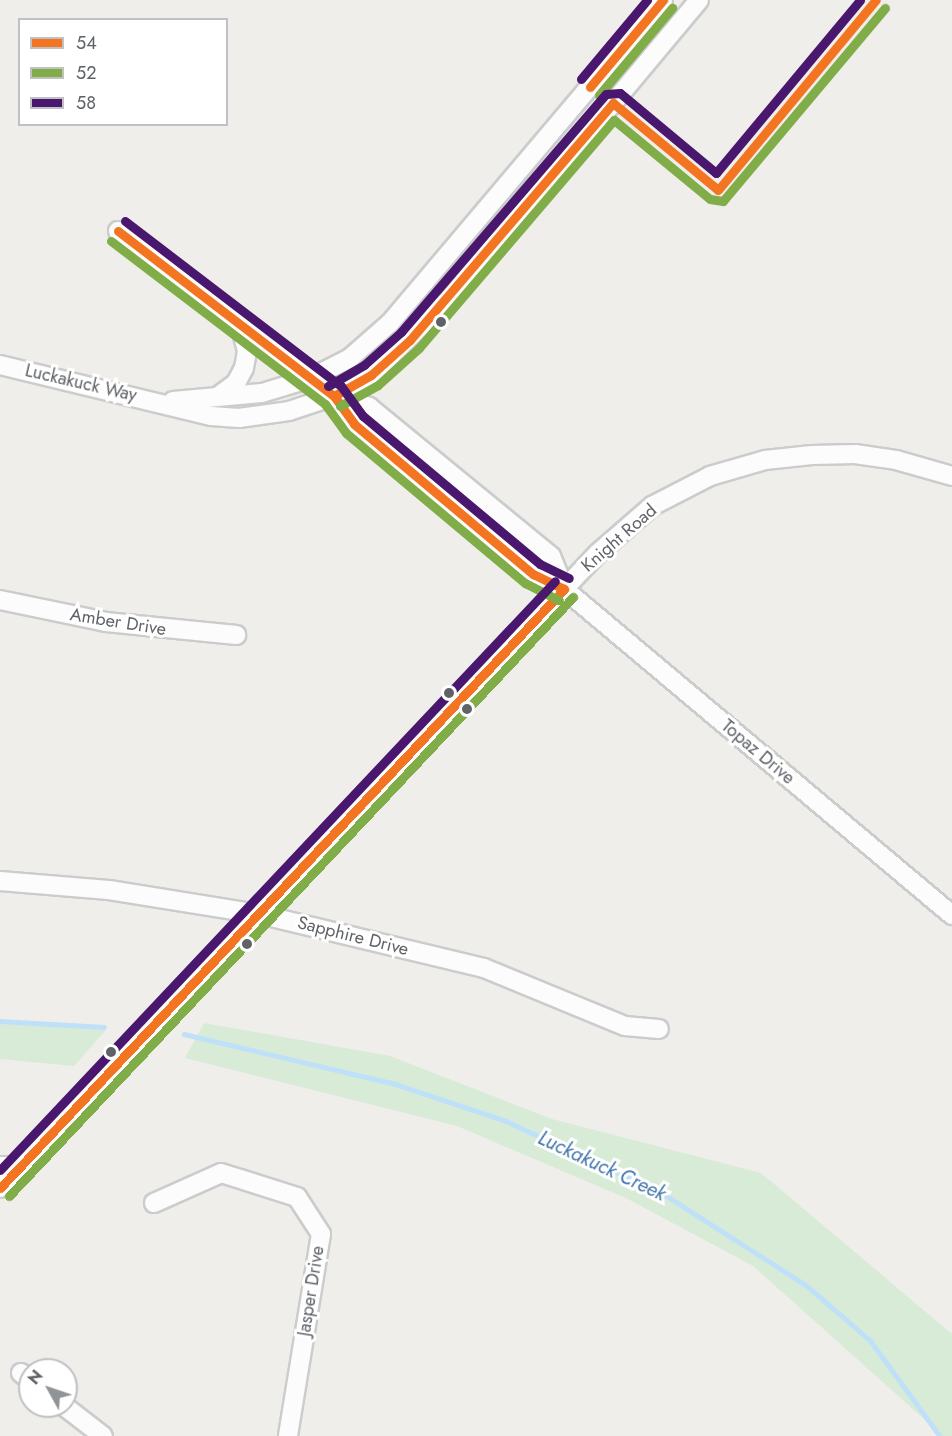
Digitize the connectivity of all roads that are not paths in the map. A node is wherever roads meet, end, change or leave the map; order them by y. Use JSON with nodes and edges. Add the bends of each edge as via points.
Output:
{"nodes":[{"id":1,"x":663,"y":0,"type":"edge"},
{"id":2,"x":699,"y":0,"type":"edge"},
{"id":3,"x":118,"y":231,"type":"dead end"},
{"id":4,"x":239,"y":322,"type":"junction"},
{"id":5,"x":0,"y":365,"type":"edge"},
{"id":6,"x":311,"y":378,"type":"junction"},
{"id":7,"x":334,"y":396,"type":"junction"},
{"id":8,"x":216,"y":397,"type":"junction"},
{"id":9,"x":162,"y":401,"type":"junction"},
{"id":10,"x":952,"y":476,"type":"edge"},
{"id":11,"x":564,"y":589,"type":"junction"},
{"id":12,"x":0,"y":600,"type":"edge"},
{"id":13,"x":236,"y":635,"type":"dead end"},
{"id":14,"x":0,"y":881,"type":"edge"},
{"id":15,"x":259,"y":914,"type":"junction"},
{"id":16,"x":952,"y":915,"type":"edge"},
{"id":17,"x":659,"y":1029,"type":"dead end"},
{"id":18,"x":0,"y":1166,"type":"edge"},
{"id":19,"x":21,"y":1166,"type":"junction"},
{"id":20,"x":0,"y":1188,"type":"edge"},
{"id":21,"x":154,"y":1203,"type":"dead end"},
{"id":22,"x":78,"y":1417,"type":"edge"},
{"id":23,"x":103,"y":1436,"type":"edge"},
{"id":24,"x":288,"y":1436,"type":"edge"}],
"edges":[{"from":1,"to":6,"type":"street","name":"Luckakuck Way","via":[[390,322],[350,358]]},
{"from":2,"to":7,"type":"street","name":"Luckakuck Way","via":[[450,298],[371,375]]},
{"from":3,"to":4,"type":"street","name":"Topaz Drive"},
{"from":4,"to":6,"type":"street","name":"Topaz Drive"},
{"from":4,"to":8,"type":"street","via":[[247,351],[244,368],[236,383]]},
{"from":5,"to":9,"type":"street","name":"Luckakuck Way"},
{"from":6,"to":7,"type":"street","name":"Topaz Drive"},
{"from":6,"to":8,"type":"street","name":"Luckakuck Way","via":[[262,393]]},
{"from":7,"to":9,"type":"street","name":"Luckakuck Way","via":[[296,409],[239,418],[211,416]]},
{"from":7,"to":11,"type":"street","name":"Topaz Drive","via":[[354,424],[533,574]]},
{"from":7,"to":11,"type":"street","name":"Topaz Drive","via":[[369,407],[541,548],[550,556]]},
{"from":8,"to":9,"type":"street","name":"Luckakuck Way"},
{"from":10,"to":11,"type":"street","name":"Knight Road","via":[[896,460],[855,454],[765,460],[710,476],[651,506],[598,552]]},
{"from":11,"to":15,"type":"street","name":"Knight Road"},
{"from":11,"to":16,"type":"street","name":"Topaz Drive"},
{"from":12,"to":13,"type":"street","name":"Amber Drive","via":[[106,622]]},
{"from":14,"to":15,"type":"street","name":"Sapphire Drive","via":[[109,890]]},
{"from":15,"to":17,"type":"street","name":"Sapphire Drive","via":[[484,968],[625,1026]]},
{"from":15,"to":19,"type":"street","name":"Knight Road"},
{"from":18,"to":19,"type":"street"},
{"from":19,"to":20,"type":"street","name":"Knight Road"},
{"from":21,"to":24,"type":"street","name":"Jasper Drive","via":[[221,1173],[297,1197],[321,1234]]},
{"from":22,"to":23,"type":"street"}]}
